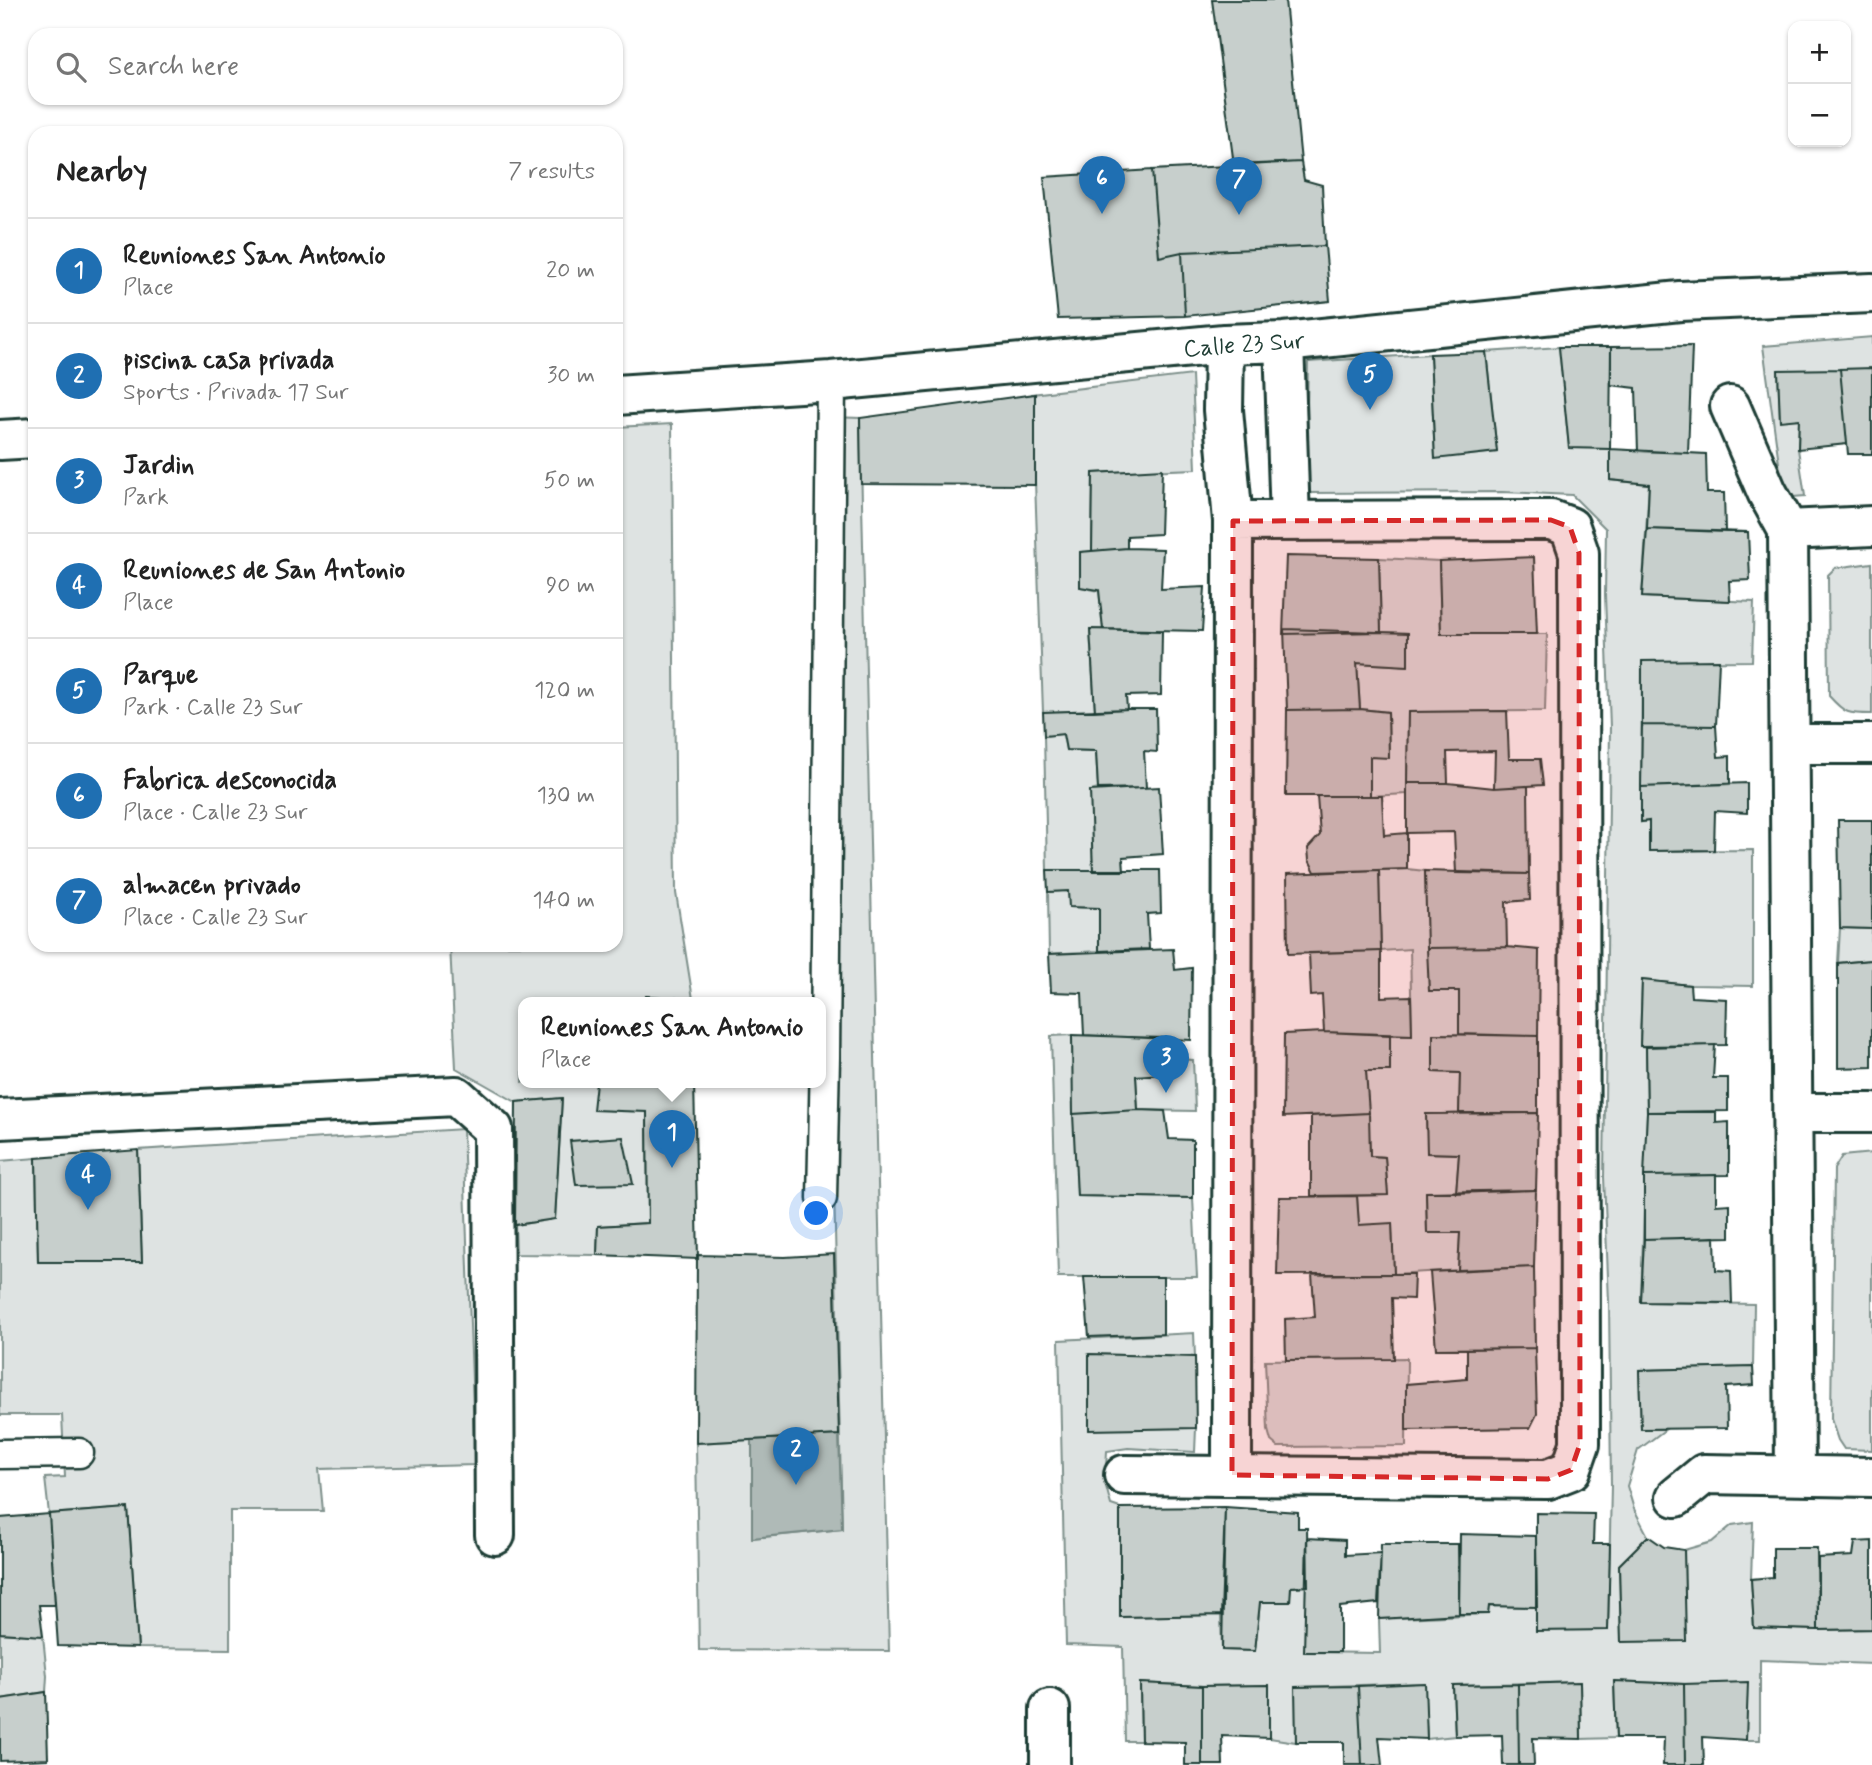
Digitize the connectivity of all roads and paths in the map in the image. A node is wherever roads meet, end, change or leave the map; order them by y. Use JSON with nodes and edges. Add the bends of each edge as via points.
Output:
{"nodes":[{"id":1,"x":1872,"y":293,"type":"edge"},
{"id":2,"x":1284,"y":342,"type":"junction"},
{"id":3,"x":1224,"y":344,"type":"junction"},
{"id":4,"x":831,"y":381,"type":"junction"},
{"id":5,"x":623,"y":395,"type":"edge"},
{"id":6,"x":1730,"y":406,"type":"dead end"},
{"id":7,"x":28,"y":438,"type":"edge"},
{"id":8,"x":0,"y":440,"type":"edge"},
{"id":9,"x":1233,"y":521,"type":"junction"},
{"id":10,"x":1290,"y":521,"type":"junction"},
{"id":11,"x":1872,"y":526,"type":"edge"},
{"id":12,"x":1788,"y":530,"type":"junction"},
{"id":13,"x":1790,"y":744,"type":"junction"},
{"id":14,"x":1872,"y":744,"type":"edge"},
{"id":15,"x":826,"y":997,"type":"edge"},
{"id":16,"x":824,"y":1088,"type":"edge"},
{"id":17,"x":1793,"y":1113,"type":"junction"},
{"id":18,"x":1872,"y":1113,"type":"edge"},
{"id":19,"x":0,"y":1119,"type":"edge"},
{"id":20,"x":821,"y":1198,"type":"dead end"},
{"id":21,"x":79,"y":1453,"type":"dead end"},
{"id":22,"x":0,"y":1454,"type":"edge"},
{"id":23,"x":1125,"y":1475,"type":"dead end"},
{"id":24,"x":1232,"y":1475,"type":"junction"},
{"id":25,"x":1795,"y":1475,"type":"junction"},
{"id":26,"x":1872,"y":1476,"type":"edge"},
{"id":27,"x":1676,"y":1497,"type":"dead end"},
{"id":28,"x":495,"y":1535,"type":"dead end"},
{"id":29,"x":1050,"y":1709,"type":"dead end"},
{"id":30,"x":1051,"y":1765,"type":"edge"}],
"edges":[{"from":1,"to":2,"type":"street","name":"Calle 23 Sur","via":[[1680,301]]},
{"from":2,"to":3,"type":"street","name":"Calle 23 Sur"},
{"from":2,"to":10,"type":"street"},
{"from":3,"to":4,"type":"street","name":"Calle 23 Sur"},
{"from":3,"to":9,"type":"street","via":[[1223,410]]},
{"from":4,"to":5,"type":"street","name":"Calle 23 Sur"},
{"from":4,"to":15,"type":"lane"},
{"from":6,"to":12,"type":"street"},
{"from":7,"to":8,"type":"street"},
{"from":9,"to":10,"type":"street"},
{"from":9,"to":24,"type":"street"},
{"from":10,"to":24,"type":"street","via":[[1550,520],[1570,527],[1579,553],[1580,1444],[1571,1470],[1548,1479]]},
{"from":11,"to":12,"type":"street"},
{"from":12,"to":13,"type":"street"},
{"from":13,"to":14,"type":"street"},
{"from":13,"to":17,"type":"street"},
{"from":16,"to":20,"type":"lane"},
{"from":17,"to":18,"type":"street"},
{"from":17,"to":25,"type":"street"},
{"from":19,"to":28,"type":"street","via":[[456,1096],[493,1129]]},
{"from":21,"to":22,"type":"lane"},
{"from":23,"to":24,"type":"street"},
{"from":25,"to":26,"type":"street"},
{"from":25,"to":27,"type":"street","via":[[1704,1474]]},
{"from":29,"to":30,"type":"street"}]}
